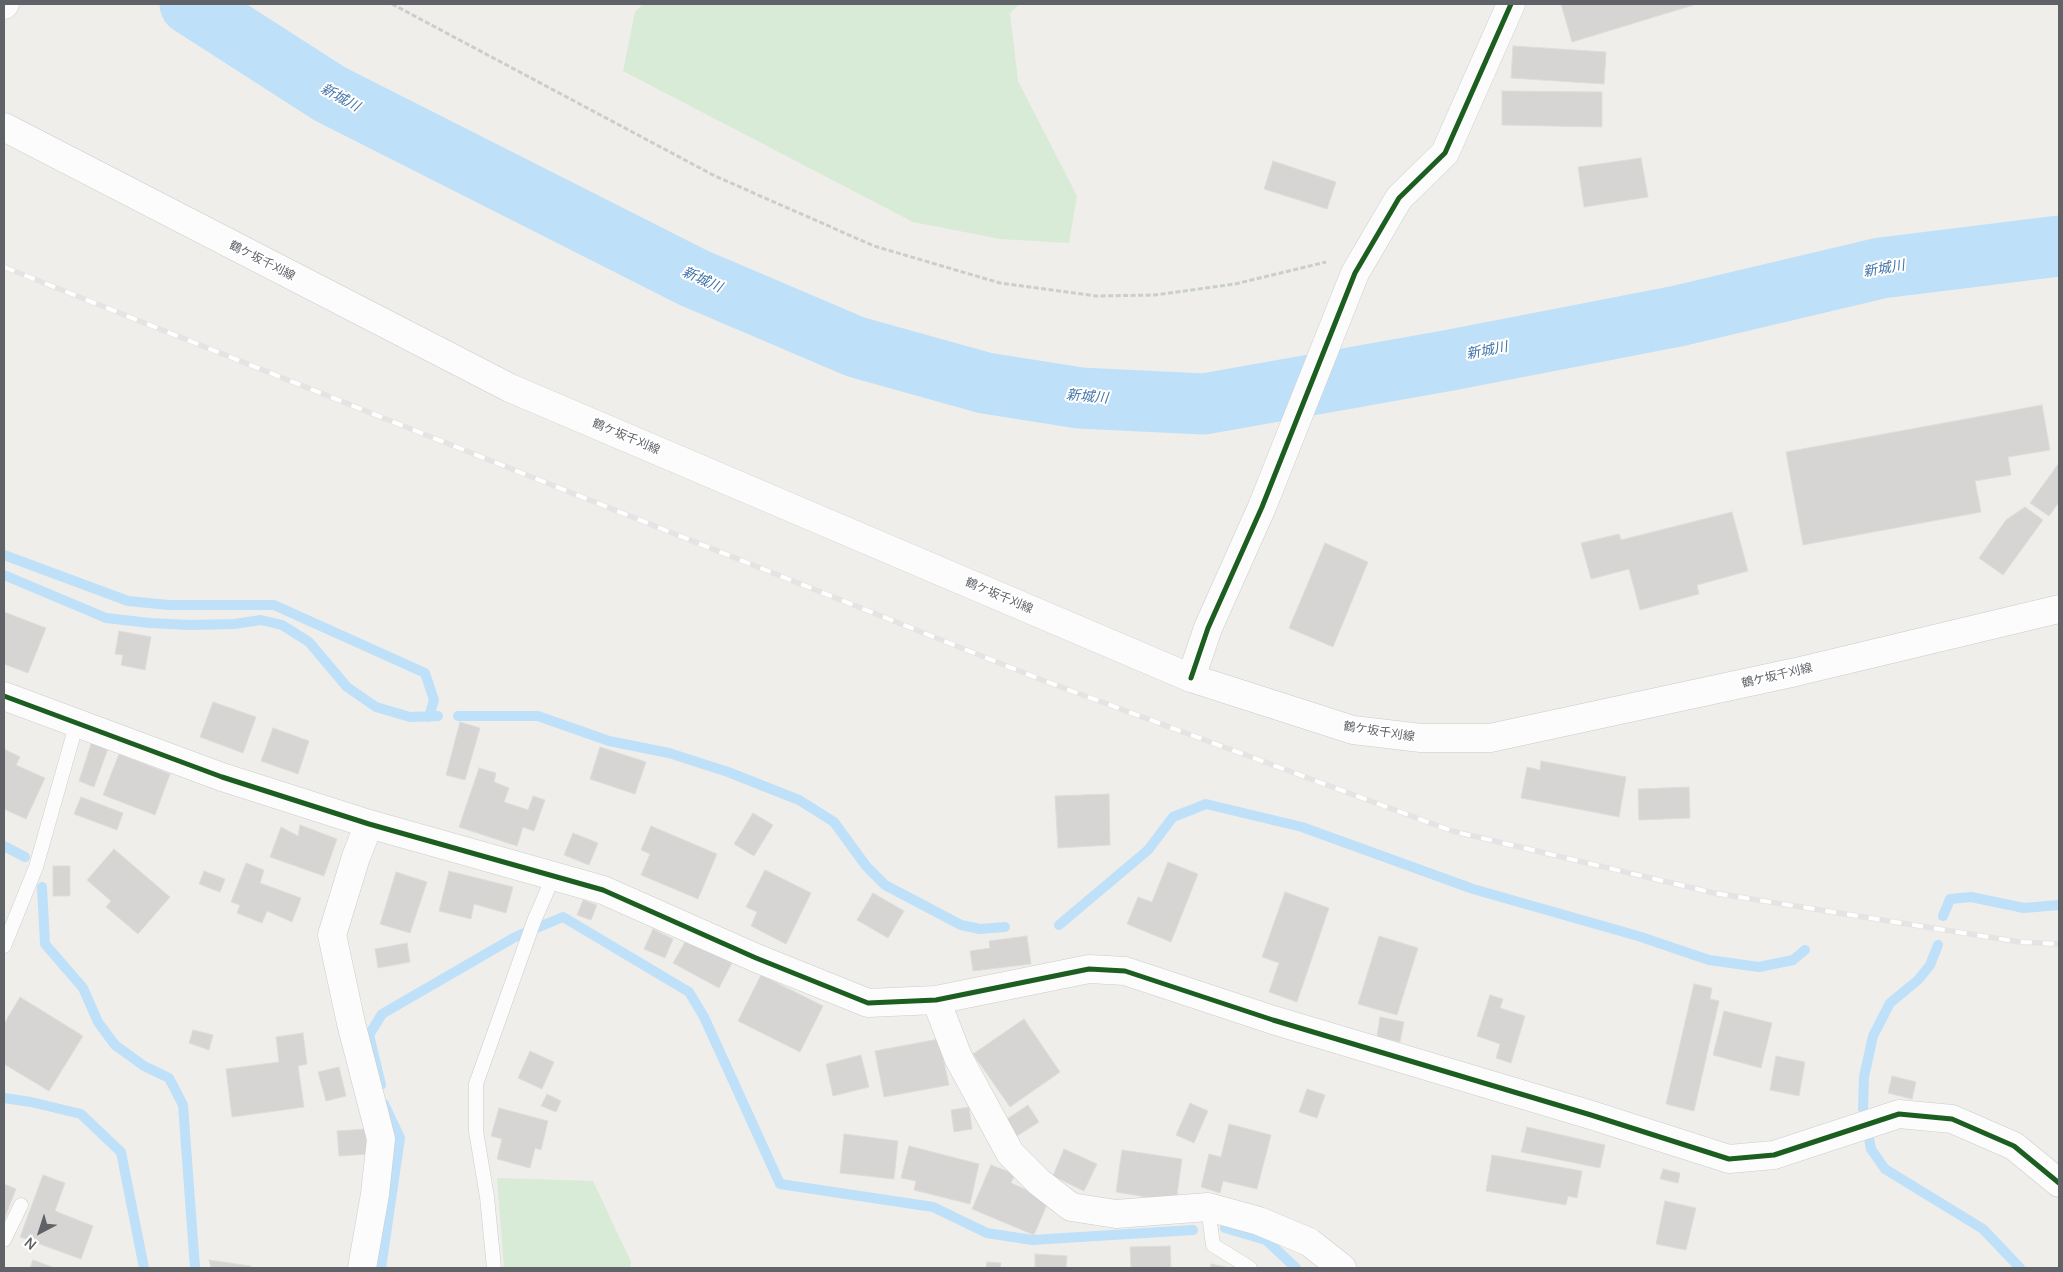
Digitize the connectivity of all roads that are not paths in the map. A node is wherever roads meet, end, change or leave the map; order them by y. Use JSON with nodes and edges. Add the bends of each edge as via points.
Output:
{"nodes":[{"id":1,"x":1511,"y":4,"type":"edge"},
{"id":2,"x":4,"y":128,"type":"edge"},
{"id":3,"x":2059,"y":609,"type":"edge"},
{"id":4,"x":1191,"y":678,"type":"junction"},
{"id":5,"x":4,"y":696,"type":"edge"},
{"id":6,"x":77,"y":722,"type":"junction"},
{"id":7,"x":369,"y":824,"type":"junction"},
{"id":8,"x":554,"y":875,"type":"junction"},
{"id":9,"x":4,"y":946,"type":"edge"},
{"id":10,"x":936,"y":1000,"type":"junction"},
{"id":11,"x":2059,"y":1183,"type":"edge"},
{"id":12,"x":20,"y":1205,"type":"dead end"},
{"id":13,"x":1208,"y":1207,"type":"junction"},
{"id":14,"x":4,"y":1240,"type":"edge"},
{"id":15,"x":362,"y":1268,"type":"edge"},
{"id":16,"x":494,"y":1268,"type":"edge"},
{"id":17,"x":1250,"y":1268,"type":"edge"},
{"id":18,"x":1342,"y":1268,"type":"edge"}],
"edges":[{"from":1,"to":4,"type":"street","via":[[1446,153],[1399,198],[1362,262],[1262,507],[1208,628]]},
{"from":2,"to":4,"type":"street","name":"鶴ケ坂千刈線","via":[[510,388]]},
{"from":3,"to":4,"type":"street","name":"鶴ケ坂千刈線","via":[[1796,672],[1490,738],[1421,738],[1353,730]]},
{"from":5,"to":6,"type":"street"},
{"from":6,"to":7,"type":"street","via":[[222,777]]},
{"from":6,"to":9,"type":"lane","via":[[36,867]]},
{"from":7,"to":8,"type":"street"},
{"from":7,"to":15,"type":"street","via":[[332,935],[381,1139]]},
{"from":8,"to":10,"type":"street","via":[[603,890],[756,958],[868,1003]]},
{"from":8,"to":16,"type":"lane","via":[[534,921],[476,1084],[476,1131]]},
{"from":10,"to":11,"type":"street","via":[[1089,970],[1125,971],[1273,1020],[1729,1159],[1774,1155],[1899,1114],[1952,1119],[2014,1146]]},
{"from":10,"to":13,"type":"street","via":[[958,1058],[1010,1153],[1038,1182],[1071,1207],[1116,1214]]},
{"from":12,"to":14,"type":"lane"},
{"from":13,"to":17,"type":"lane","via":[[1213,1245]]},
{"from":13,"to":18,"type":"street","via":[[1259,1221],[1309,1242]]}]}
